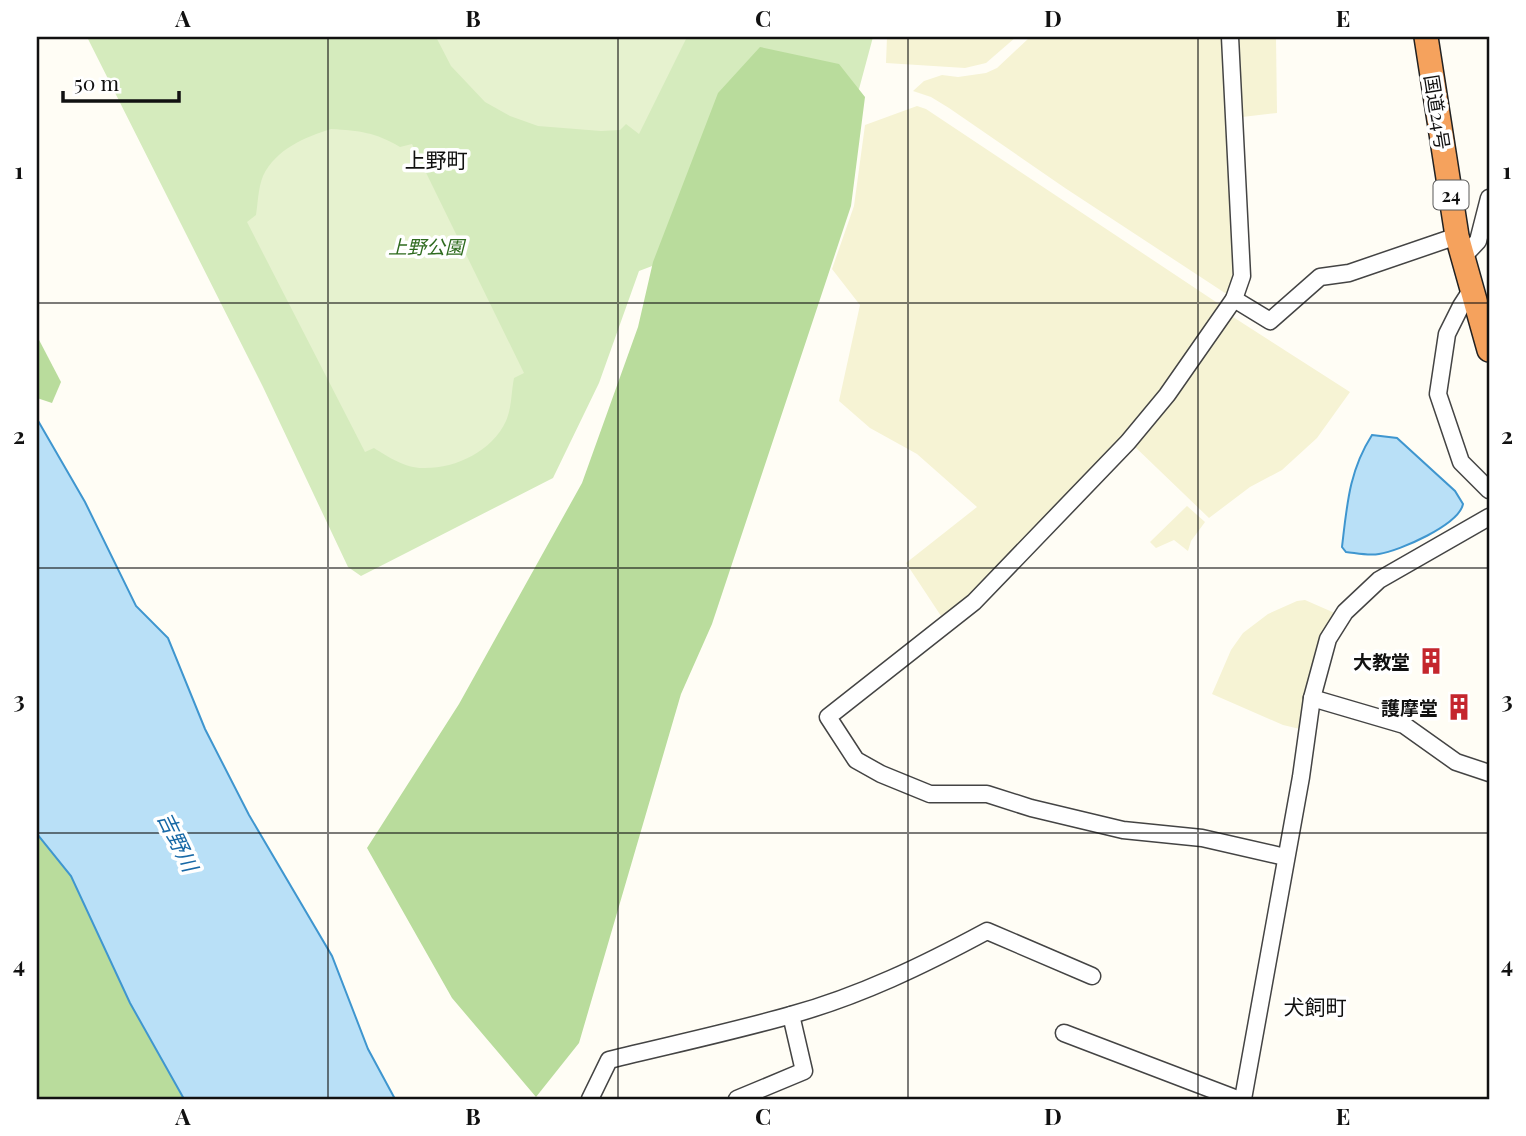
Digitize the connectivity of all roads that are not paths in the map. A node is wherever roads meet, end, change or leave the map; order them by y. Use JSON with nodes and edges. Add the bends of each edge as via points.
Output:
{"nodes":[{"id":1,"x":1230,"y":37,"type":"edge"},
{"id":2,"x":1426,"y":37,"type":"edge"},
{"id":3,"x":1489,"y":198,"type":"edge"},
{"id":4,"x":1460,"y":246,"type":"junction"},
{"id":5,"x":1472,"y":289,"type":"junction"},
{"id":6,"x":1234,"y":299,"type":"junction"},
{"id":7,"x":1489,"y":350,"type":"edge"},
{"id":8,"x":1489,"y":490,"type":"edge"},
{"id":9,"x":1489,"y":517,"type":"edge"},
{"id":10,"x":1312,"y":698,"type":"junction"},
{"id":11,"x":1489,"y":773,"type":"edge"},
{"id":12,"x":1285,"y":858,"type":"junction"},
{"id":13,"x":1091,"y":976,"type":"dead end"},
{"id":14,"x":791,"y":1015,"type":"junction"},
{"id":15,"x":1064,"y":1033,"type":"dead end"},
{"id":16,"x":590,"y":1099,"type":"edge"},
{"id":17,"x":737,"y":1099,"type":"edge"},
{"id":18,"x":1237,"y":1099,"type":"edge"},
{"id":19,"x":1243,"y":1099,"type":"edge"}],
"edges":[{"from":1,"to":6,"type":"street","via":[[1242,276]]},
{"from":2,"to":4,"type":"highway","name":"国道24号","number":"24"},
{"from":3,"to":4,"type":"street","via":[[1478,241]]},
{"from":4,"to":5,"type":"highway","name":"国道24号","number":"24"},
{"from":4,"to":6,"type":"street","via":[[1320,277],[1270,321]]},
{"from":5,"to":7,"type":"highway","name":"国道24号","number":"24"},
{"from":5,"to":8,"type":"street","via":[[1447,334],[1438,394],[1461,462]]},
{"from":6,"to":12,"type":"street","via":[[1128,442],[974,603],[828,717],[856,760],[930,794],[987,794],[1123,830],[1202,838]]},
{"from":9,"to":10,"type":"street","via":[[1379,580],[1345,612],[1328,639]]},
{"from":10,"to":11,"type":"street","via":[[1404,724],[1456,762]]},
{"from":10,"to":12,"type":"street"},
{"from":12,"to":19,"type":"street"},
{"from":13,"to":14,"type":"street","via":[[987,931],[892,979]]},
{"from":14,"to":16,"type":"street","via":[[609,1060]]},
{"from":14,"to":17,"type":"street","via":[[804,1070]]},
{"from":15,"to":18,"type":"street"}]}
